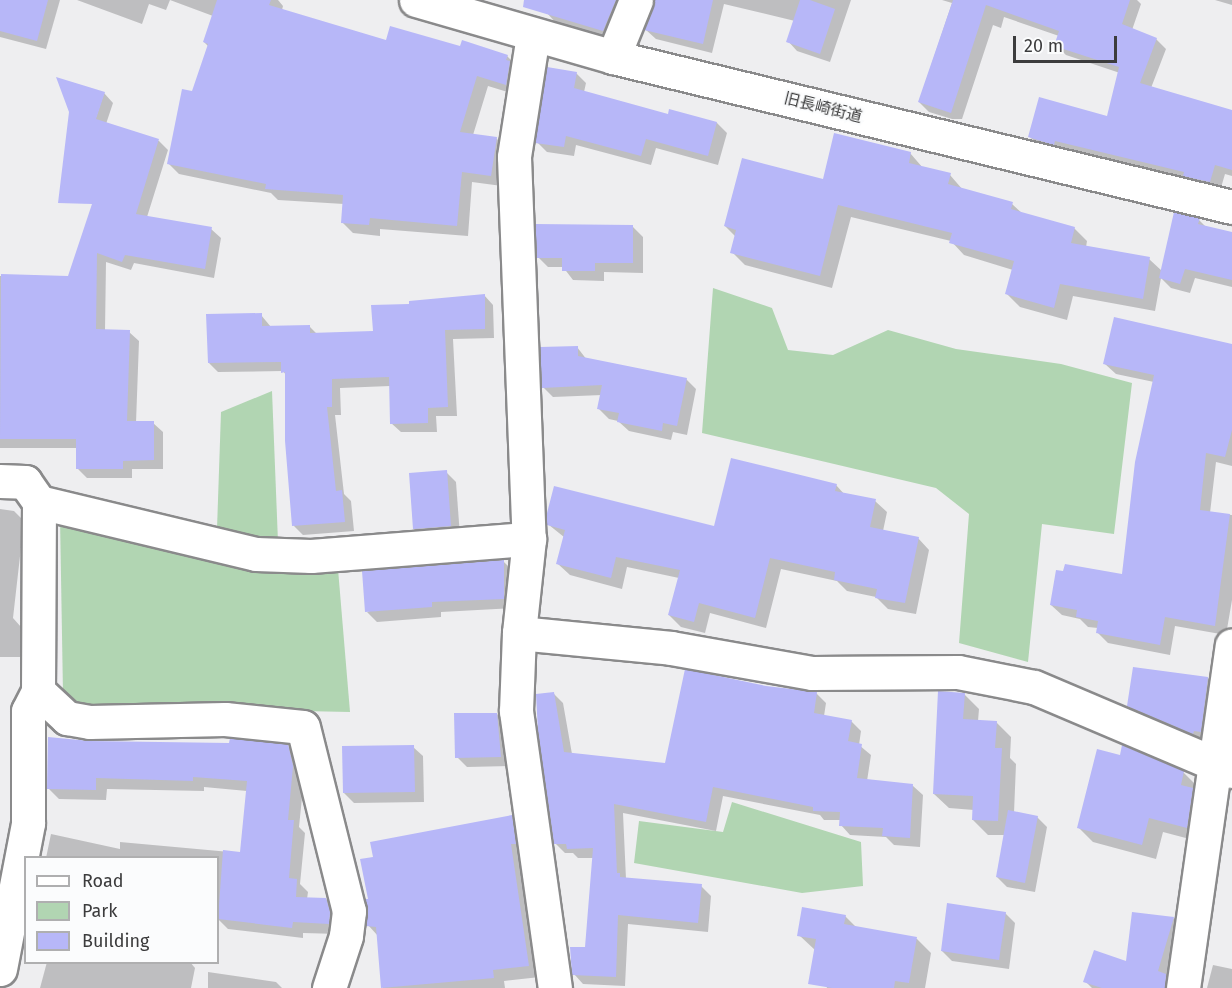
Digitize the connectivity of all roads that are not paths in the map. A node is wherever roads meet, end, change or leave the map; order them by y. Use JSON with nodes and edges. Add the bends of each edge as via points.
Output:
{"nodes":[{"id":1,"x":416,"y":0,"type":"edge"},
{"id":2,"x":636,"y":0,"type":"edge"},
{"id":3,"x":533,"y":35,"type":"junction"},
{"id":4,"x":613,"y":57,"type":"junction"},
{"id":5,"x":1232,"y":207,"type":"edge"},
{"id":6,"x":0,"y":481,"type":"edge"},
{"id":7,"x":39,"y":502,"type":"junction"},
{"id":8,"x":529,"y":539,"type":"junction"},
{"id":9,"x":519,"y":633,"type":"junction"},
{"id":10,"x":1232,"y":645,"type":"edge"},
{"id":11,"x":38,"y":691,"type":"junction"},
{"id":12,"x":1224,"y":769,"type":"edge"},
{"id":13,"x":0,"y":969,"type":"edge"},
{"id":14,"x":330,"y":988,"type":"edge"},
{"id":15,"x":555,"y":988,"type":"edge"},
{"id":16,"x":1183,"y":988,"type":"edge"}],
"edges":[{"from":1,"to":3,"type":"street","name":"旧長崎街道"},
{"from":2,"to":4,"type":"street"},
{"from":3,"to":4,"type":"street","name":"旧長崎街道"},
{"from":3,"to":8,"type":"street","via":[[514,157]]},
{"from":4,"to":5,"type":"street","name":"旧長崎街道"},
{"from":6,"to":7,"type":"street","via":[[26,482]]},
{"from":7,"to":8,"type":"street","via":[[256,554],[311,556]]},
{"from":7,"to":11,"type":"street"},
{"from":8,"to":9,"type":"street"},
{"from":9,"to":12,"type":"street","via":[[671,648],[812,673],[958,672],[1034,687]]},
{"from":9,"to":15,"type":"street","via":[[516,711]]},
{"from":10,"to":12,"type":"street"},
{"from":11,"to":13,"type":"street","via":[[28,711],[28,823]]},
{"from":11,"to":14,"type":"street","via":[[67,718],[90,722],[225,719],[303,727],[349,911],[346,936]]},
{"from":12,"to":16,"type":"street"}]}
